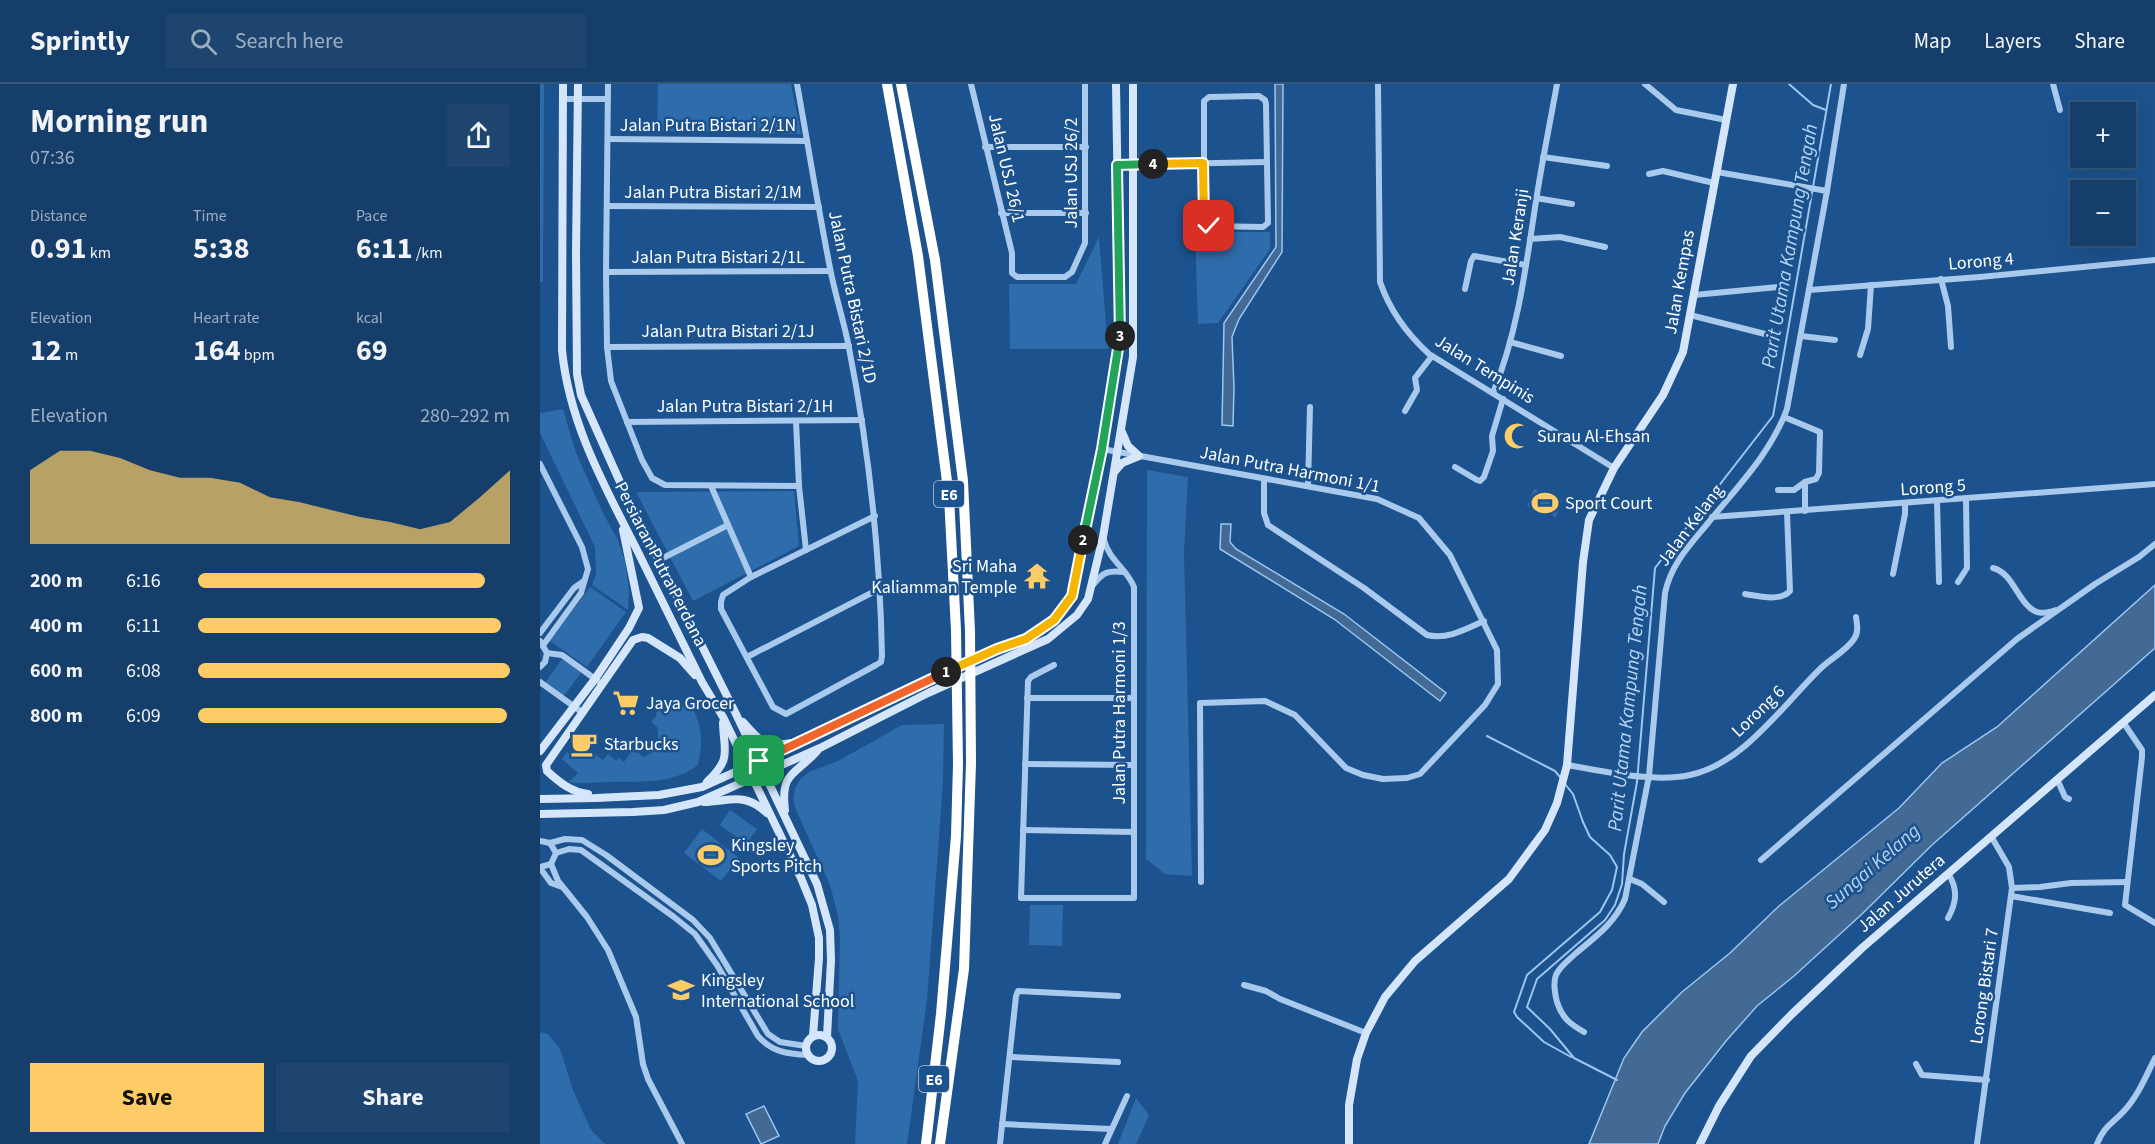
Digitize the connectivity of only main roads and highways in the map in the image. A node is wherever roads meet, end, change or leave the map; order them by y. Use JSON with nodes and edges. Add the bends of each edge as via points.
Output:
{"nodes":[{"id":1,"x":563,"y":84,"type":"edge"},
{"id":2,"x":578,"y":84,"type":"edge"},
{"id":3,"x":887,"y":84,"type":"edge"},
{"id":4,"x":901,"y":84,"type":"edge"},
{"id":5,"x":1116,"y":84,"type":"edge"},
{"id":6,"x":1133,"y":84,"type":"edge"},
{"id":7,"x":1733,"y":84,"type":"edge"},
{"id":8,"x":1121,"y":428,"type":"junction"},
{"id":9,"x":1114,"y":471,"type":"junction"},
{"id":10,"x":621,"y":520,"type":"junction"},
{"id":11,"x":702,"y":682,"type":"junction"},
{"id":12,"x":2155,"y":694,"type":"edge"},
{"id":13,"x":735,"y":712,"type":"junction"},
{"id":14,"x":723,"y":717,"type":"junction"},
{"id":15,"x":806,"y":740,"type":"junction"},
{"id":16,"x":820,"y":748,"type":"junction"},
{"id":17,"x":540,"y":751,"type":"edge"},
{"id":18,"x":759,"y":761,"type":"junction"},
{"id":19,"x":747,"y":767,"type":"junction"},
{"id":20,"x":764,"y":773,"type":"junction"},
{"id":21,"x":753,"y":778,"type":"junction"},
{"id":22,"x":702,"y":787,"type":"junction"},
{"id":23,"x":628,"y":796,"type":"junction"},
{"id":24,"x":540,"y":799,"type":"edge"},
{"id":25,"x":698,"y":802,"type":"junction"},
{"id":26,"x":540,"y":814,"type":"edge"},
{"id":27,"x":785,"y":817,"type":"junction"},
{"id":28,"x":772,"y":819,"type":"junction"},
{"id":29,"x":813,"y":1036,"type":"junction"},
{"id":30,"x":827,"y":1037,"type":"junction"},
{"id":31,"x":926,"y":1144,"type":"edge"},
{"id":32,"x":940,"y":1144,"type":"edge"},
{"id":33,"x":1349,"y":1144,"type":"edge"},
{"id":34,"x":1700,"y":1144,"type":"edge"}],
"edges":[{"from":1,"to":10,"type":"main road","name":"Persiaran Putra Perdana","via":[[565,377],[592,464]]},
{"from":2,"to":13,"type":"main road","name":"Persiaran Putra Perdana","via":[[576,252],[581,395]]},
{"from":3,"to":31,"type":"highway","number":"E6","via":[[918,256],[949,498],[956,630],[958,764],[951,909]]},
{"from":4,"to":32,"type":"highway","number":"E6","via":[[935,260],[963,481],[970,643],[971,763],[964,969]]},
{"from":5,"to":15,"type":"main road","via":[[1120,337],[1072,596],[1054,620],[1026,639],[923,682]]},
{"from":6,"to":8,"type":"main road","via":[[1133,357]]},
{"from":7,"to":33,"type":"main road","name":"Jalan Kempas","via":[[1683,352],[1663,395],[1614,468],[1589,520],[1564,780],[1545,830],[1509,879],[1401,975],[1385,997],[1357,1059],[1349,1105]]},
{"from":8,"to":9,"type":"main road"},
{"from":8,"to":9,"type":"main road","via":[[1124,440],[1139,456]]},
{"from":9,"to":16,"type":"main road","via":[[1088,599],[1077,615],[1048,639],[928,693]]},
{"from":10,"to":11,"type":"main road","name":"Persiaran Putra Perdana"},
{"from":10,"to":17,"type":"main road","via":[[639,608],[595,679]]},
{"from":11,"to":14,"type":"main road","name":"Persiaran Putra Perdana"},
{"from":11,"to":23,"type":"main road","via":[[680,658],[648,638],[633,640],[548,761],[547,771],[579,793]]},
{"from":12,"to":34,"type":"main road","name":"Jalan Jurutera","via":[[1862,948],[1768,1038],[1751,1056]]},
{"from":13,"to":15,"type":"main road","via":[[766,744]]},
{"from":13,"to":18,"type":"main road","name":"Persiaran Putra Perdana"},
{"from":14,"to":19,"type":"main road","name":"Persiaran Putra Perdana"},
{"from":14,"to":22,"type":"main road","via":[[726,754],[717,772]]},
{"from":15,"to":18,"type":"main road"},
{"from":16,"to":20,"type":"main road"},
{"from":16,"to":27,"type":"main road","via":[[788,777],[783,794]]},
{"from":18,"to":19,"type":"main road"},
{"from":18,"to":20,"type":"main road","name":"Persiaran Putra Perdana"},
{"from":19,"to":21,"type":"main road","name":"Persiaran Putra Perdana"},
{"from":19,"to":22,"type":"main road"},
{"from":20,"to":21,"type":"main road"},
{"from":20,"to":27,"type":"main road","name":"Persiaran Putra Perdana"},
{"from":21,"to":25,"type":"main road"},
{"from":21,"to":28,"type":"main road","name":"Persiaran Putra Perdana"},
{"from":22,"to":23,"type":"main road"},
{"from":23,"to":24,"type":"main road"},
{"from":25,"to":26,"type":"main road","via":[[664,810]]},
{"from":25,"to":28,"type":"main road","via":[[741,798],[759,806]]},
{"from":27,"to":30,"type":"main road","name":"Persiaran Putra Perdana","via":[[817,884],[830,930]]},
{"from":28,"to":29,"type":"main road","name":"Persiaran Putra Perdana","via":[[815,915],[820,948]]},
{"from":29,"to":30,"type":"main road"},
{"from":29,"to":30,"type":"main road","via":[[807,1051],[819,1062],[830,1057],[833,1049]]}]}
